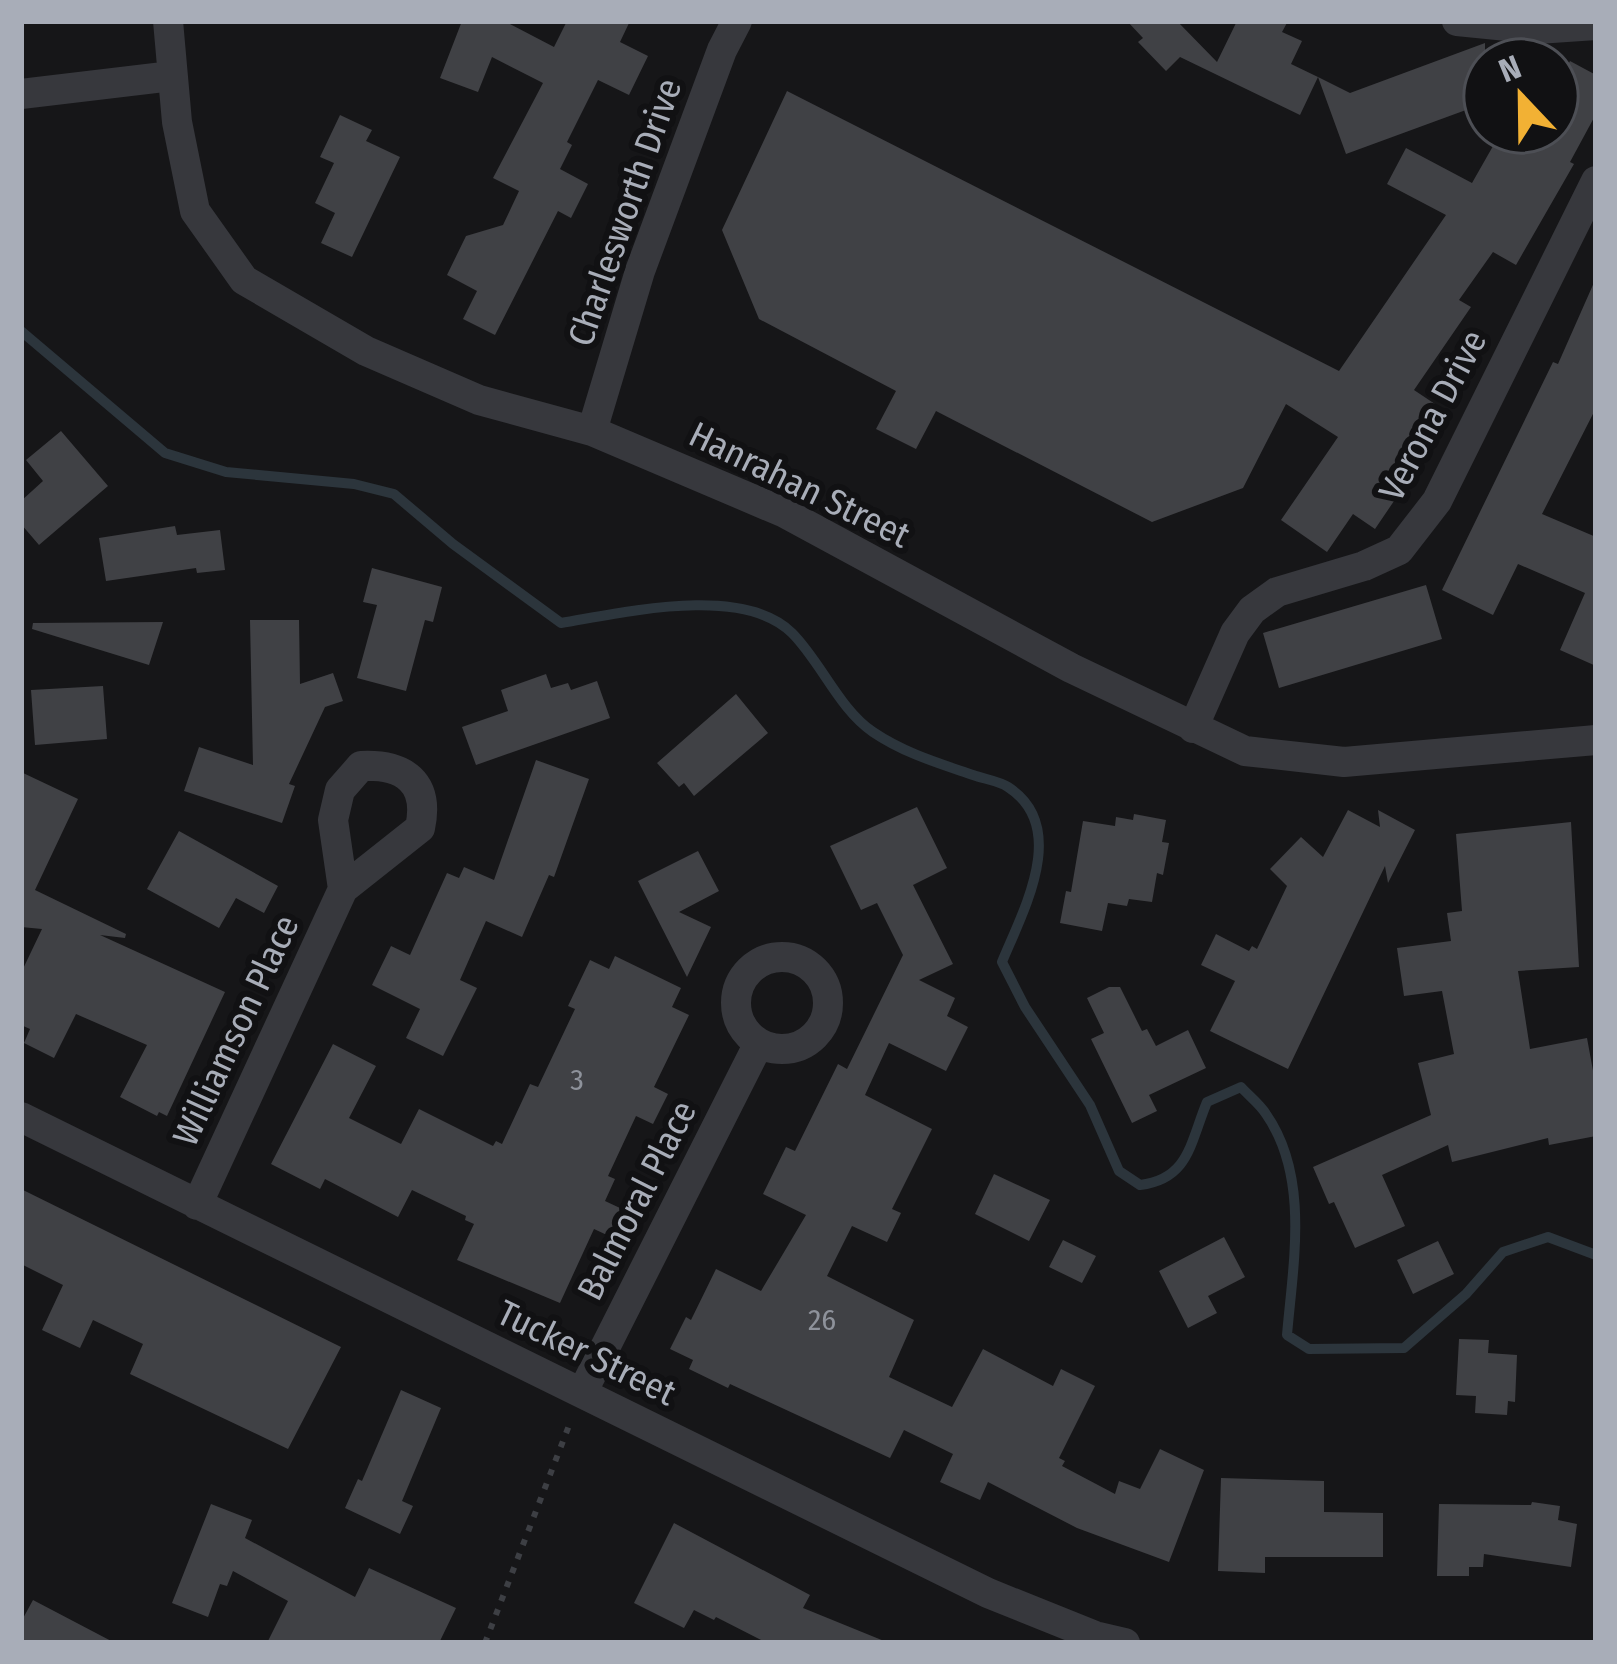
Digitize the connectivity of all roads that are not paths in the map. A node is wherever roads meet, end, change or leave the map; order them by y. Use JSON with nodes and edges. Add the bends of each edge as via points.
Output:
{"nodes":[{"id":1,"x":168,"y":21,"type":"edge"},
{"id":2,"x":737,"y":21,"type":"edge"},
{"id":3,"x":1457,"y":21,"type":"edge"},
{"id":4,"x":1596,"y":25,"type":"edge"},
{"id":5,"x":172,"y":76,"type":"junction"},
{"id":6,"x":21,"y":94,"type":"edge"},
{"id":7,"x":1596,"y":181,"type":"edge"},
{"id":8,"x":592,"y":431,"type":"junction"},
{"id":9,"x":1193,"y":728,"type":"junction"},
{"id":10,"x":1596,"y":740,"type":"edge"},
{"id":11,"x":343,"y":889,"type":"dead end"},
{"id":12,"x":759,"y":1042,"type":"dead end"},
{"id":13,"x":21,"y":1117,"type":"edge"},
{"id":14,"x":197,"y":1205,"type":"junction"},
{"id":15,"x":582,"y":1393,"type":"junction"},
{"id":16,"x":1124,"y":1643,"type":"edge"}],
"edges":[{"from":1,"to":5,"type":"street","name":"Hanrahan Street"},
{"from":2,"to":8,"type":"street","name":"Charlesworth Drive","via":[[640,271]]},
{"from":3,"to":4,"type":"street"},
{"from":5,"to":6,"type":"street"},
{"from":5,"to":8,"type":"street","name":"Hanrahan Street","via":[[194,211],[244,280],[366,351],[479,400]]},
{"from":7,"to":9,"type":"street","name":"Verona Drive","via":[[1437,501],[1399,550],[1277,592],[1252,610]]},
{"from":8,"to":9,"type":"street","name":"Hanrahan Street","via":[[785,513]]},
{"from":9,"to":10,"type":"street","name":"Hanrahan Street","via":[[1245,751],[1344,762]]},
{"from":11,"to":14,"type":"street","name":"Williamson Place"},
{"from":12,"to":15,"type":"street","name":"Balmoral Place"},
{"from":13,"to":14,"type":"street","name":"Tucker Street"},
{"from":14,"to":15,"type":"street","name":"Tucker Street"},
{"from":15,"to":16,"type":"street","name":"Tucker Street","via":[[988,1593]]}]}
